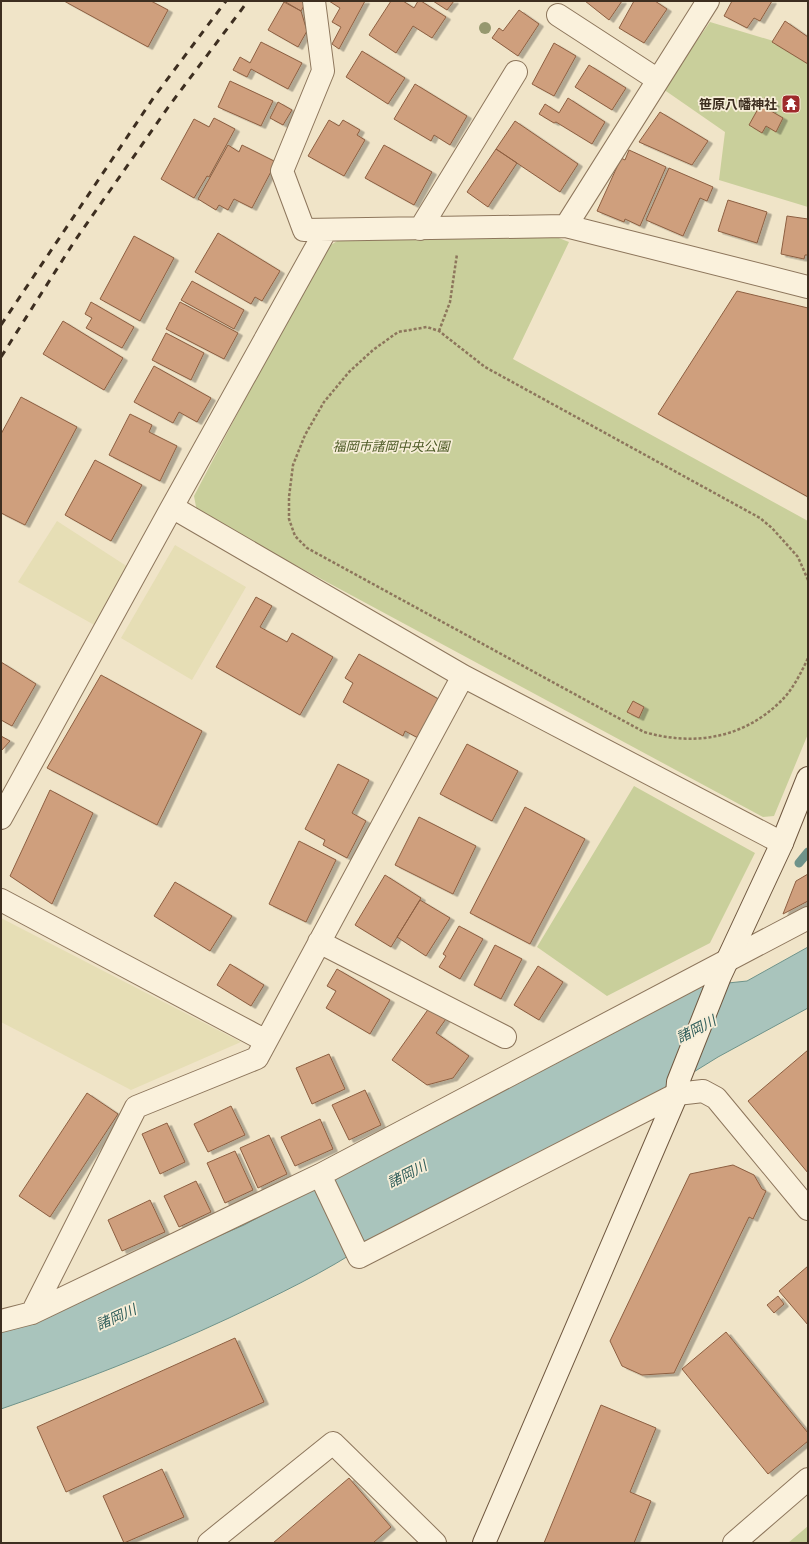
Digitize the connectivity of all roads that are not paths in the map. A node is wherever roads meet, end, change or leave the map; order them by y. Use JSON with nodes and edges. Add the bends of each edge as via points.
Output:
{"nodes":[{"id":1,"x":314,"y":1,"type":"edge"},
{"id":2,"x":708,"y":1,"type":"edge"},
{"id":3,"x":558,"y":15,"type":"dead end"},
{"id":4,"x":516,"y":72,"type":"dead end"},
{"id":5,"x":658,"y":80,"type":"junction"},
{"id":6,"x":566,"y":226,"type":"junction"},
{"id":7,"x":420,"y":229,"type":"junction"},
{"id":8,"x":326,"y":230,"type":"junction"},
{"id":9,"x":808,"y":287,"type":"edge"},
{"id":10,"x":172,"y":508,"type":"junction"},
{"id":11,"x":463,"y":676,"type":"junction"},
{"id":12,"x":808,"y":778,"type":"edge"},
{"id":13,"x":1,"y":818,"type":"edge"},
{"id":14,"x":782,"y":843,"type":"junction"},
{"id":15,"x":1,"y":900,"type":"edge"},
{"id":16,"x":808,"y":918,"type":"edge"},
{"id":17,"x":319,"y":942,"type":"junction"},
{"id":18,"x":723,"y":968,"type":"junction"},
{"id":19,"x":506,"y":1037,"type":"dead end"},
{"id":20,"x":266,"y":1041,"type":"junction"},
{"id":21,"x":677,"y":1088,"type":"junction"},
{"id":22,"x":320,"y":1177,"type":"dead end"},
{"id":23,"x":808,"y":1209,"type":"edge"},
{"id":24,"x":32,"y":1313,"type":"junction"},
{"id":25,"x":1,"y":1321,"type":"edge"},
{"id":26,"x":808,"y":1478,"type":"edge"},
{"id":27,"x":209,"y":1543,"type":"edge"},
{"id":28,"x":435,"y":1543,"type":"edge"},
{"id":29,"x":484,"y":1543,"type":"edge"},
{"id":30,"x":734,"y":1543,"type":"edge"}],
"edges":[{"from":1,"to":8,"type":"street","via":[[323,71],[282,171],[304,230]]},
{"from":2,"to":5,"type":"street"},
{"from":3,"to":5,"type":"street"},
{"from":4,"to":7,"type":"street"},
{"from":5,"to":6,"type":"street"},
{"from":6,"to":7,"type":"street"},
{"from":6,"to":9,"type":"street"},
{"from":7,"to":8,"type":"street"},
{"from":8,"to":10,"type":"street"},
{"from":10,"to":11,"type":"street"},
{"from":10,"to":13,"type":"street"},
{"from":11,"to":14,"type":"street"},
{"from":11,"to":17,"type":"street"},
{"from":12,"to":14,"type":"street"},
{"from":14,"to":18,"type":"street"},
{"from":15,"to":20,"type":"street"},
{"from":16,"to":18,"type":"street"},
{"from":17,"to":19,"type":"street"},
{"from":17,"to":20,"type":"street"},
{"from":18,"to":21,"type":"street"},
{"from":18,"to":24,"type":"street","via":[[320,1175]]},
{"from":20,"to":24,"type":"street","via":[[256,1058],[136,1107]]},
{"from":21,"to":22,"type":"street","via":[[359,1257]]},
{"from":21,"to":23,"type":"street","via":[[703,1091],[716,1098]]},
{"from":21,"to":29,"type":"street"},
{"from":24,"to":25,"type":"street"},
{"from":26,"to":30,"type":"street"},
{"from":27,"to":28,"type":"street","via":[[333,1443]]}]}
